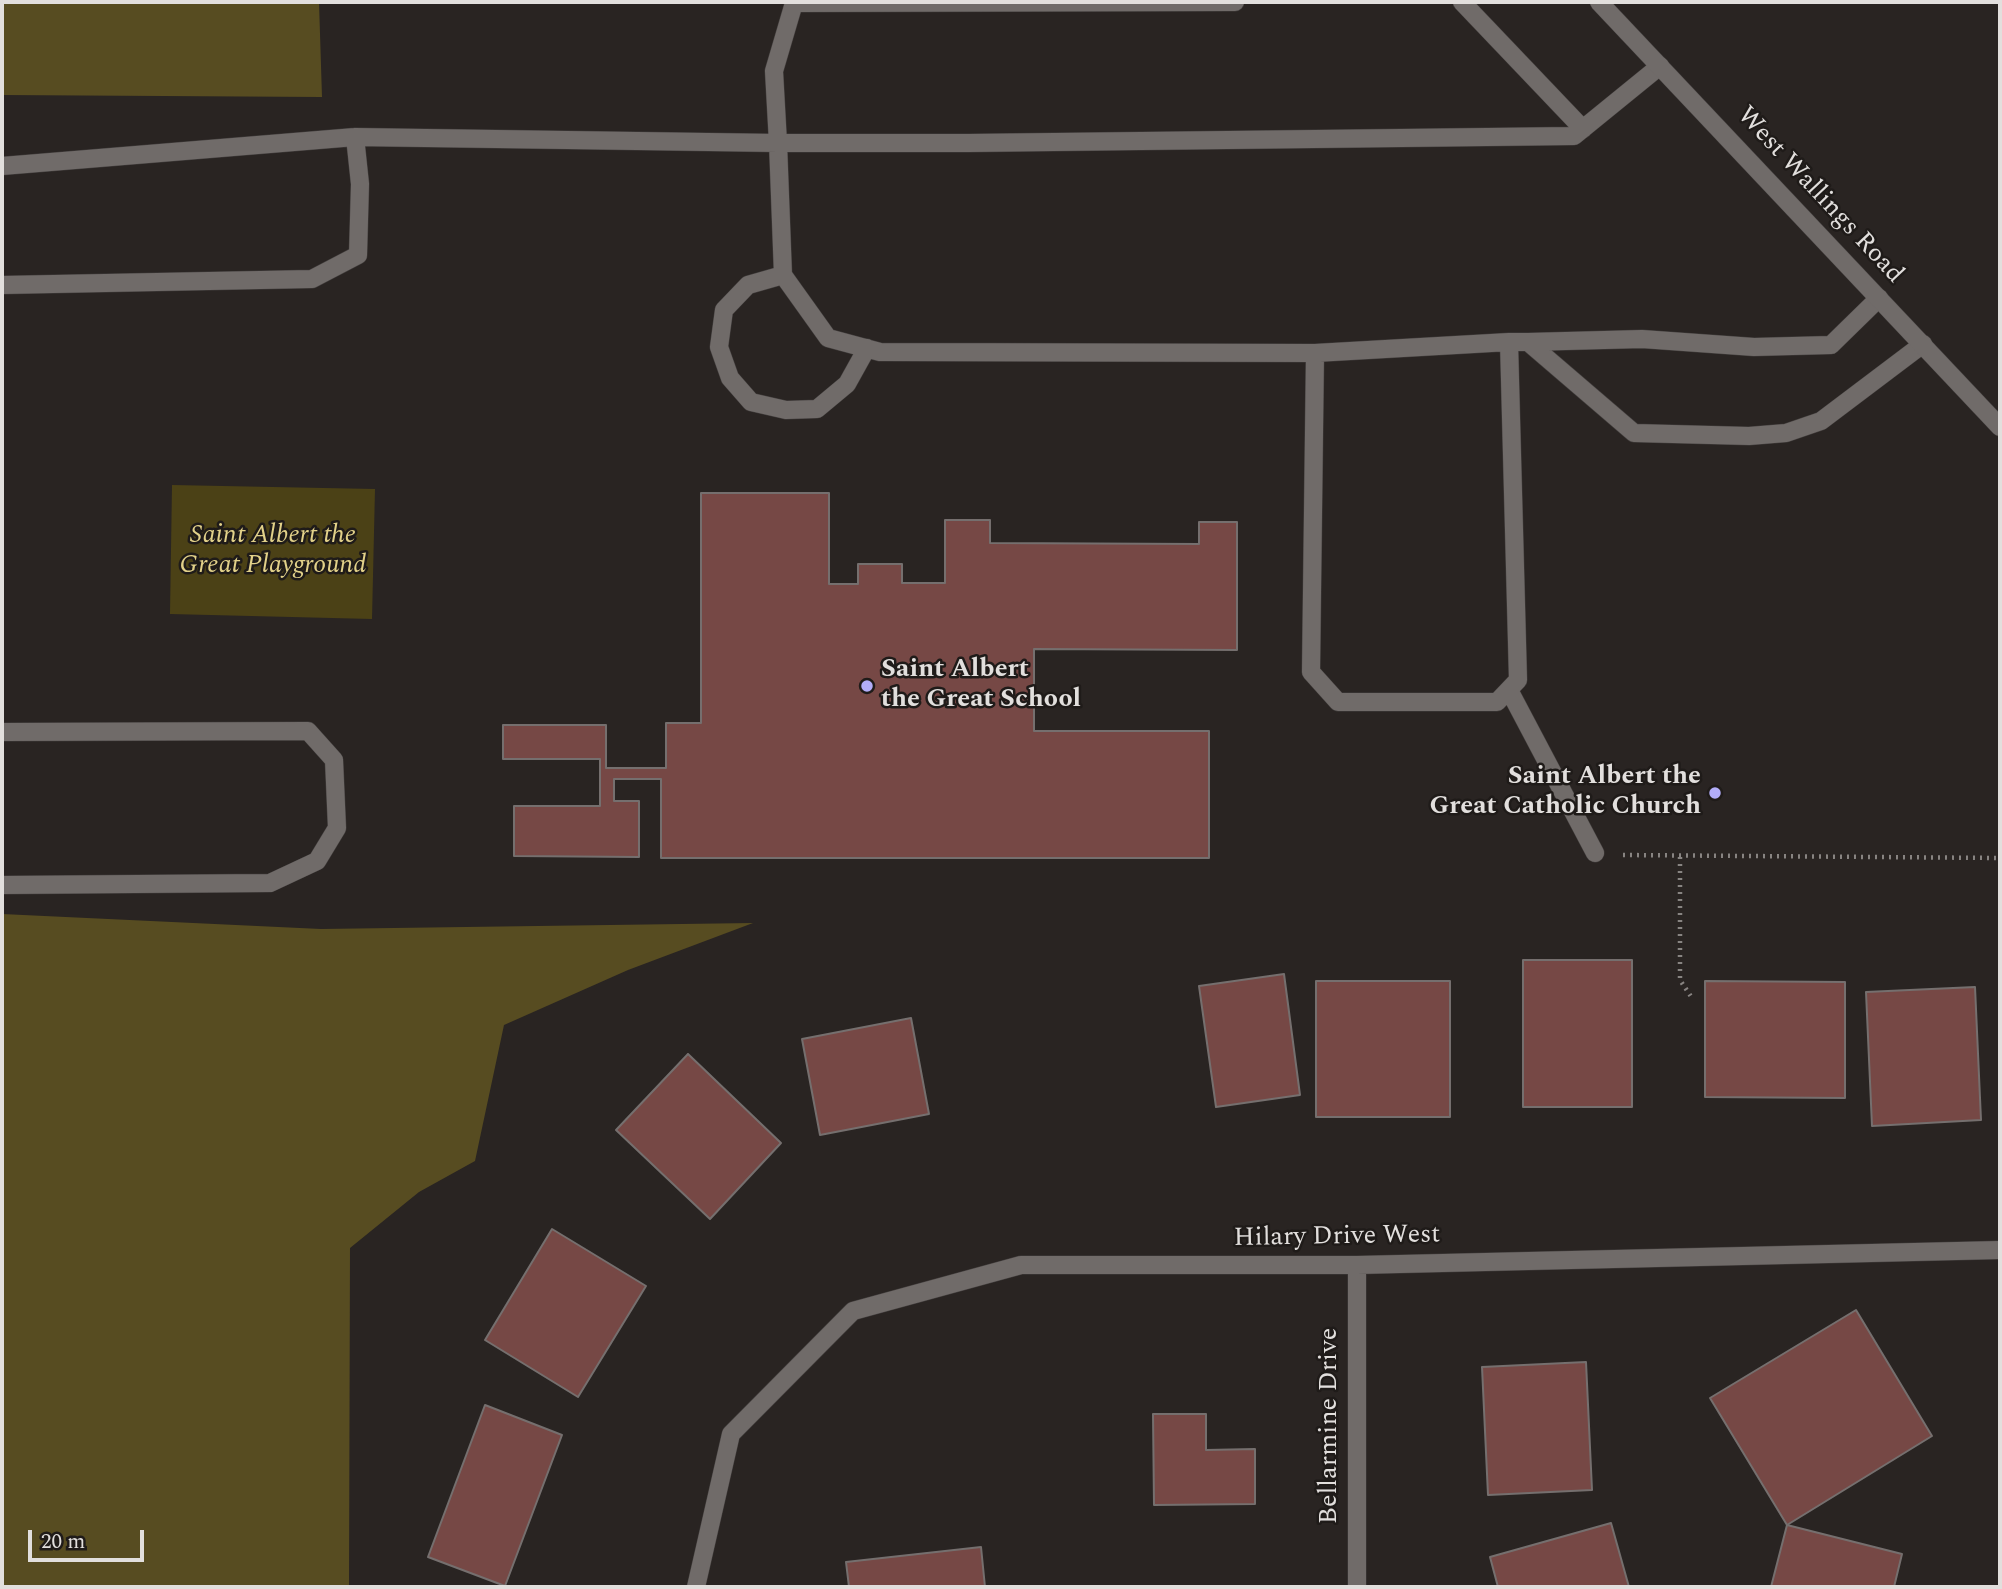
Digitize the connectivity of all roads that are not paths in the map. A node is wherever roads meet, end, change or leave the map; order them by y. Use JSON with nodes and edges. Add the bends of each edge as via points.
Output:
{"nodes":[{"id":1,"x":1235,"y":2,"type":"edge"},
{"id":2,"x":1461,"y":2,"type":"edge"},
{"id":3,"x":1600,"y":2,"type":"edge"},
{"id":4,"x":1660,"y":66,"type":"junction"},
{"id":5,"x":1583,"y":129,"type":"junction"},
{"id":6,"x":355,"y":137,"type":"junction"},
{"id":7,"x":778,"y":143,"type":"junction"},
{"id":8,"x":2,"y":166,"type":"edge"},
{"id":9,"x":783,"y":275,"type":"junction"},
{"id":10,"x":2,"y":285,"type":"edge"},
{"id":11,"x":1880,"y":298,"type":"junction"},
{"id":12,"x":1509,"y":342,"type":"junction"},
{"id":13,"x":1528,"y":342,"type":"junction"},
{"id":14,"x":1923,"y":344,"type":"junction"},
{"id":15,"x":867,"y":348,"type":"junction"},
{"id":16,"x":1315,"y":353,"type":"junction"},
{"id":17,"x":2000,"y":427,"type":"edge"},
{"id":18,"x":1509,"y":690,"type":"junction"},
{"id":19,"x":2,"y":732,"type":"edge"},
{"id":20,"x":1595,"y":853,"type":"road end"},
{"id":21,"x":2,"y":885,"type":"edge"},
{"id":22,"x":2000,"y":1250,"type":"edge"},
{"id":23,"x":1357,"y":1265,"type":"junction"},
{"id":24,"x":696,"y":1587,"type":"edge"},
{"id":25,"x":1357,"y":1587,"type":"edge"}],
"edges":[{"from":1,"to":7,"type":"street","via":[[794,3],[774,71]]},
{"from":2,"to":5,"type":"street"},
{"from":3,"to":4,"type":"street","name":"West Wallings Road"},
{"from":4,"to":5,"type":"street"},
{"from":4,"to":11,"type":"street","name":"West Wallings Road"},
{"from":5,"to":7,"type":"street","via":[[1574,136],[1520,137]]},
{"from":6,"to":7,"type":"street"},
{"from":6,"to":8,"type":"street"},
{"from":6,"to":10,"type":"street","via":[[360,184],[358,255],[312,279]]},
{"from":7,"to":9,"type":"street"},
{"from":9,"to":15,"type":"street","via":[[828,338]]},
{"from":9,"to":15,"type":"street","via":[[748,285],[724,310],[719,347],[730,378],[751,402],[786,410],[817,409],[848,384]]},
{"from":11,"to":13,"type":"street","via":[[1831,345],[1754,347],[1642,339]]},
{"from":11,"to":14,"type":"street","name":"West Wallings Road"},
{"from":12,"to":13,"type":"street"},
{"from":12,"to":16,"type":"street"},
{"from":12,"to":18,"type":"street","via":[[1518,680]]},
{"from":13,"to":14,"type":"street","via":[[1634,433],[1749,436],[1786,433],[1821,421]]},
{"from":14,"to":17,"type":"street","name":"West Wallings Road"},
{"from":15,"to":16,"type":"street","via":[[880,352]]},
{"from":16,"to":18,"type":"street","via":[[1311,672],[1338,702],[1497,702]]},
{"from":18,"to":20,"type":"street"},
{"from":19,"to":21,"type":"street","via":[[308,731],[334,760],[337,828],[317,861],[270,883]]},
{"from":22,"to":23,"type":"street","name":"Hilary Drive West"},
{"from":23,"to":24,"type":"street","name":"Hilary Drive West","via":[[1021,1265],[853,1311],[731,1434]]},
{"from":23,"to":25,"type":"street","name":"Bellarmine Drive"}]}
